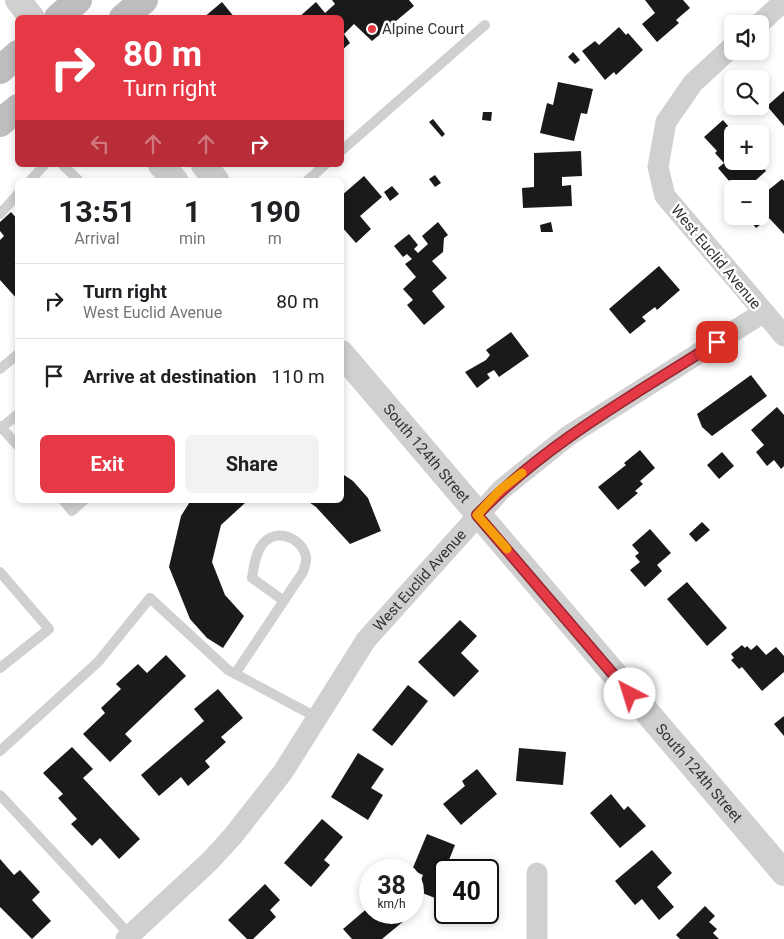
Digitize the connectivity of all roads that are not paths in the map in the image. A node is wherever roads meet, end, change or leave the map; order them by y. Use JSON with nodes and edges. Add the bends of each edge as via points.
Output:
{"nodes":[{"id":1,"x":18,"y":0,"type":"edge"},
{"id":2,"x":144,"y":0,"type":"edge"},
{"id":3,"x":784,"y":1,"type":"edge"},
{"id":4,"x":30,"y":15,"type":"edge"},
{"id":5,"x":127,"y":15,"type":"edge"},
{"id":6,"x":769,"y":15,"type":"edge"},
{"id":7,"x":485,"y":25,"type":"dead end"},
{"id":8,"x":724,"y":54,"type":"edge"},
{"id":9,"x":15,"y":57,"type":"edge"},
{"id":10,"x":0,"y":70,"type":"edge"},
{"id":11,"x":15,"y":110,"type":"edge"},
{"id":12,"x":0,"y":123,"type":"edge"},
{"id":13,"x":344,"y":148,"type":"edge"},
{"id":14,"x":42,"y":167,"type":"edge"},
{"id":15,"x":65,"y":167,"type":"edge"},
{"id":16,"x":163,"y":167,"type":"edge"},
{"id":17,"x":206,"y":167,"type":"edge"},
{"id":18,"x":323,"y":167,"type":"edge"},
{"id":19,"x":32,"y":178,"type":"edge"},
{"id":20,"x":76,"y":178,"type":"edge"},
{"id":21,"x":172,"y":178,"type":"edge"},
{"id":22,"x":214,"y":178,"type":"edge"},
{"id":23,"x":310,"y":178,"type":"edge"},
{"id":24,"x":15,"y":197,"type":"edge"},
{"id":25,"x":0,"y":214,"type":"edge"},
{"id":26,"x":764,"y":312,"type":"junction"},
{"id":27,"x":784,"y":336,"type":"edge"},
{"id":28,"x":15,"y":356,"type":"edge"},
{"id":29,"x":344,"y":357,"type":"edge"},
{"id":30,"x":0,"y":369,"type":"edge"},
{"id":31,"x":15,"y":416,"type":"edge"},
{"id":32,"x":1,"y":427,"type":"edge"},
{"id":33,"x":15,"y":443,"type":"edge"},
{"id":34,"x":65,"y":503,"type":"edge"},
{"id":35,"x":81,"y":503,"type":"edge"},
{"id":36,"x":477,"y":515,"type":"junction"},
{"id":37,"x":0,"y":572,"type":"edge"},
{"id":38,"x":284,"y":602,"type":"junction"},
{"id":39,"x":0,"y":668,"type":"edge"},
{"id":40,"x":235,"y":674,"type":"junction"},
{"id":41,"x":316,"y":717,"type":"junction"},
{"id":42,"x":0,"y":751,"type":"edge"},
{"id":43,"x":0,"y":794,"type":"edge"},
{"id":44,"x":537,"y":874,"type":"dead end"},
{"id":45,"x":784,"y":874,"type":"edge"},
{"id":46,"x":128,"y":937,"type":"edge"},
{"id":47,"x":537,"y":939,"type":"edge"}],
"edges":[{"from":1,"to":4,"type":"street"},
{"from":2,"to":5,"type":"main road"},
{"from":3,"to":6,"type":"street"},
{"from":7,"to":13,"type":"lane"},
{"from":8,"to":26,"type":"street","name":"West Euclid Avenue","via":[[693,83],[666,122],[658,167],[665,196]]},
{"from":9,"to":10,"type":"main road"},
{"from":11,"to":12,"type":"main road"},
{"from":14,"to":19,"type":"lane"},
{"from":15,"to":20,"type":"lane"},
{"from":16,"to":21,"type":"street"},
{"from":17,"to":22,"type":"street"},
{"from":18,"to":23,"type":"lane"},
{"from":24,"to":25,"type":"lane"},
{"from":26,"to":27,"type":"street"},
{"from":26,"to":36,"type":"street","name":"West Euclid Avenue","via":[[568,436],[500,490]]},
{"from":28,"to":30,"type":"lane"},
{"from":29,"to":36,"type":"street","name":"South 124th Street"},
{"from":31,"to":32,"type":"lane"},
{"from":32,"to":33,"type":"lane"},
{"from":34,"to":35,"type":"lane","via":[[72,511]]},
{"from":36,"to":41,"type":"street","name":"West Euclid Avenue","via":[[366,640]]},
{"from":36,"to":45,"type":"street","name":"South 124th Street"},
{"from":37,"to":39,"type":"lane","via":[[49,629]]},
{"from":38,"to":38,"type":"lane","via":[[303,572],[306,558],[301,546],[288,536],[276,535],[262,543],[252,578]]},
{"from":38,"to":40,"type":"lane"},
{"from":40,"to":41,"type":"lane"},
{"from":40,"to":42,"type":"lane","via":[[150,598],[98,662]]},
{"from":41,"to":46,"type":"street","name":"West Euclid Avenue","via":[[282,772],[232,837]]},
{"from":43,"to":46,"type":"lane"},
{"from":44,"to":47,"type":"street"}]}
